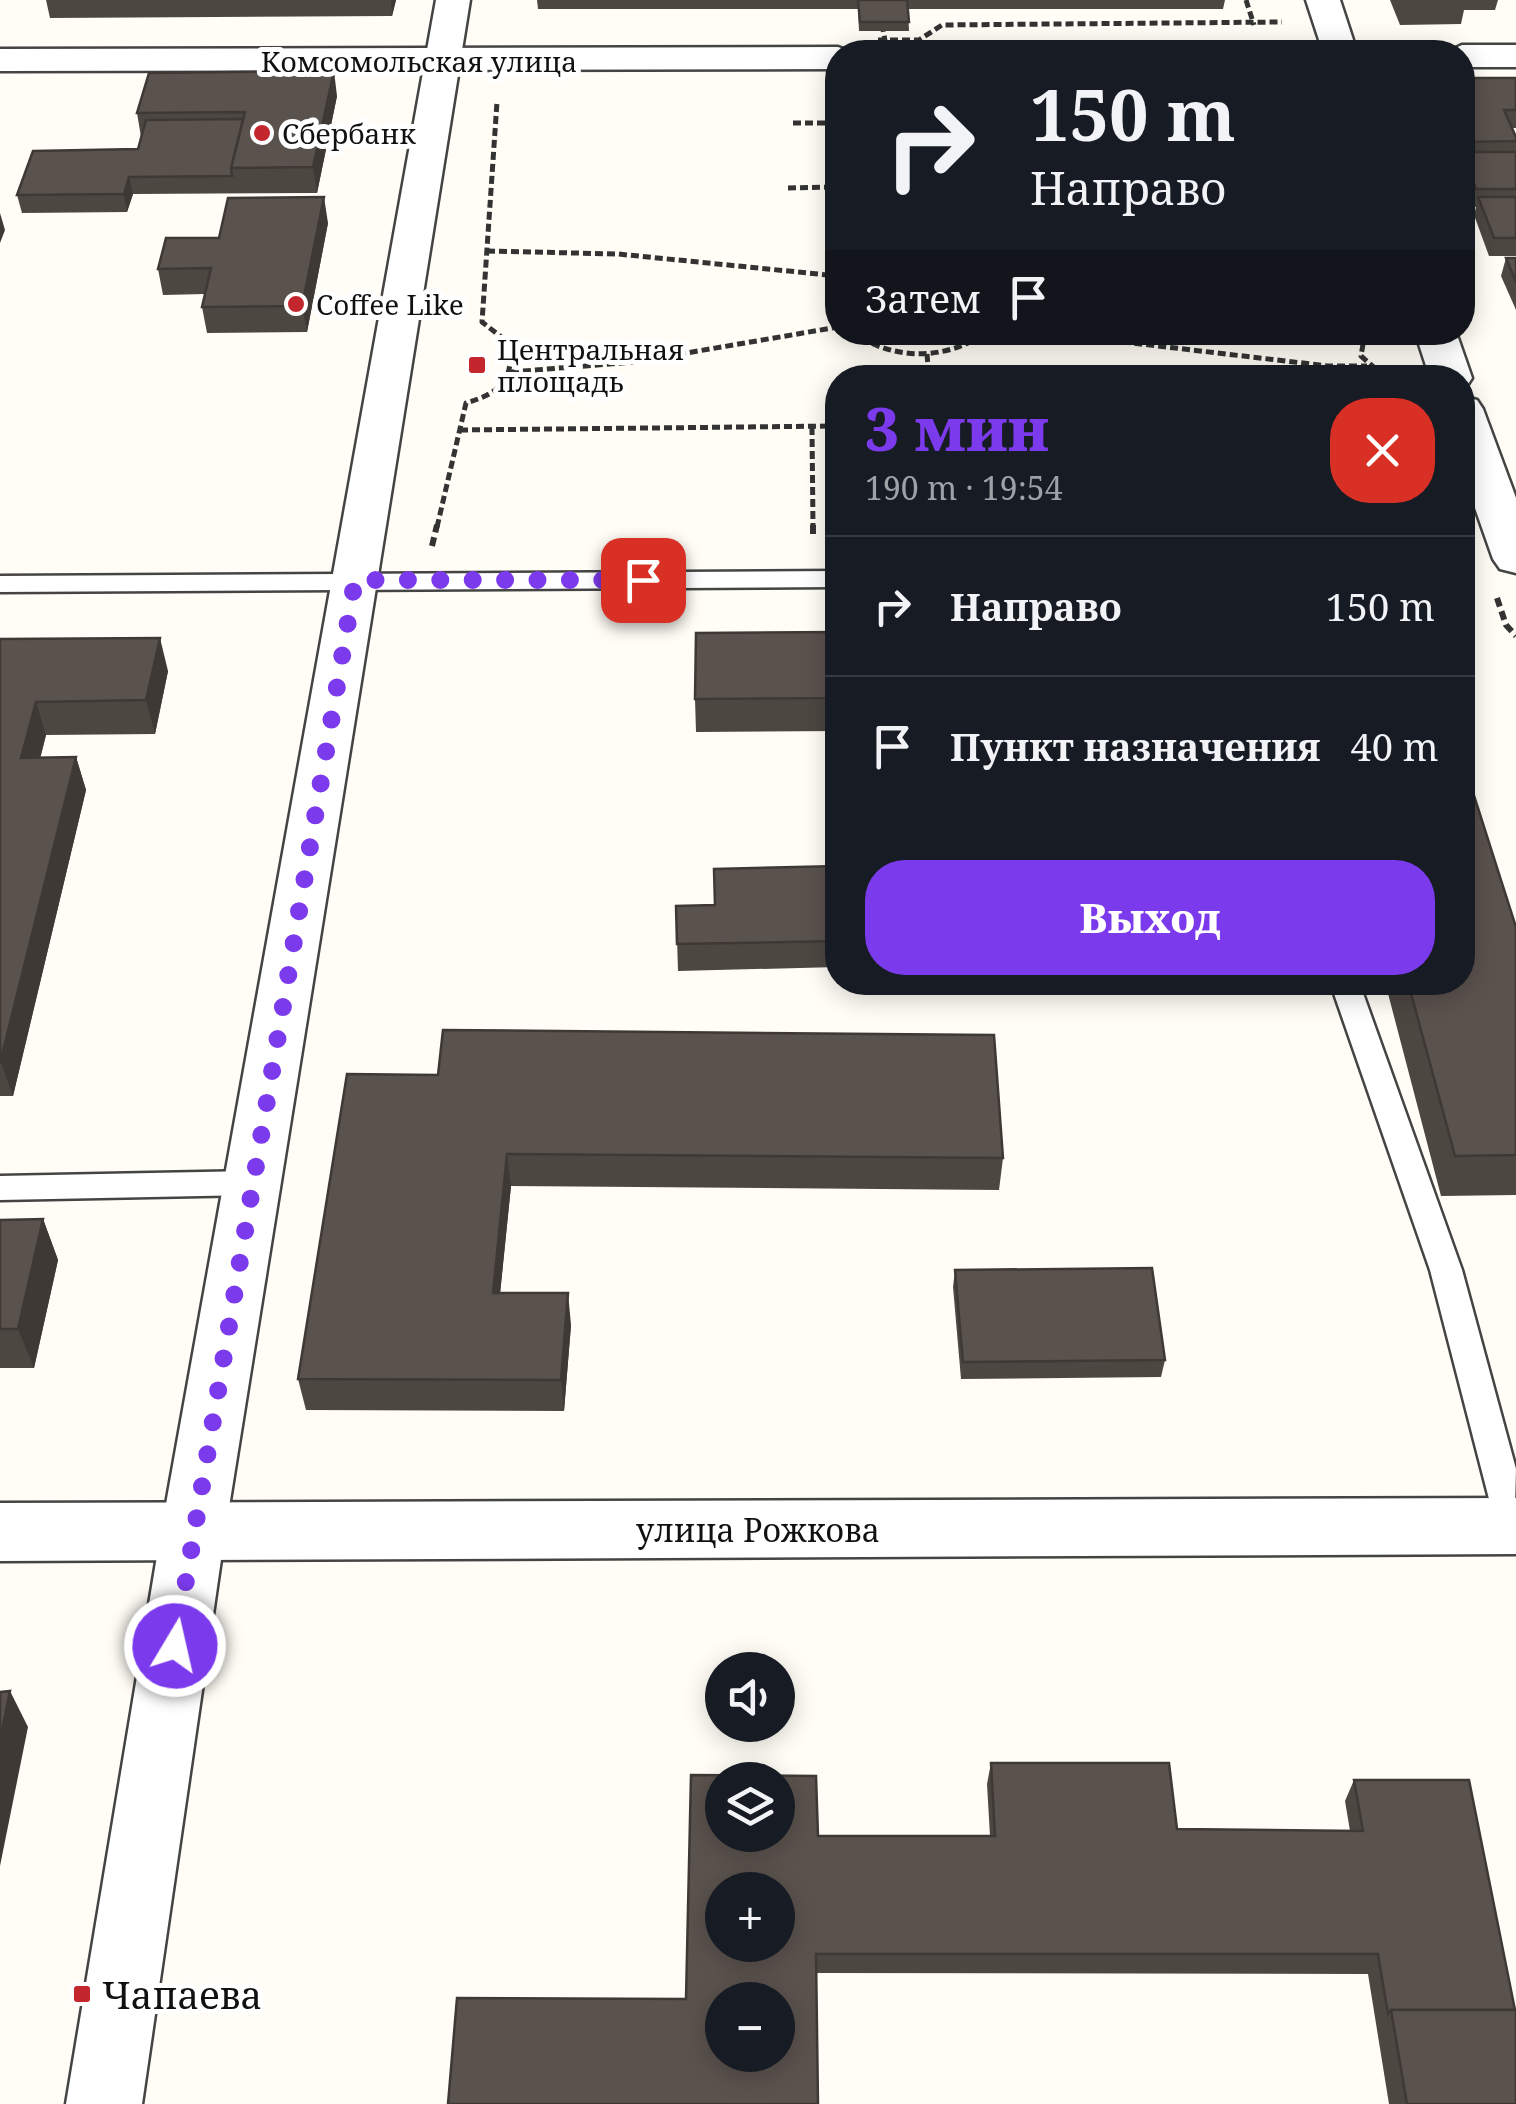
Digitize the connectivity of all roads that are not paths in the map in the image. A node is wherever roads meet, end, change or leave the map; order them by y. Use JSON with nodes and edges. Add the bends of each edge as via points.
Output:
{"nodes":[{"id":1,"x":453,"y":0,"type":"edge"},
{"id":2,"x":1323,"y":0,"type":"edge"},
{"id":3,"x":1336,"y":40,"type":"edge"},
{"id":4,"x":1475,"y":56,"type":"edge"},
{"id":5,"x":1516,"y":56,"type":"edge"},
{"id":6,"x":825,"y":58,"type":"edge"},
{"id":7,"x":0,"y":60,"type":"edge"},
{"id":8,"x":444,"y":62,"type":"junction"},
{"id":9,"x":1475,"y":445,"type":"edge"},
{"id":10,"x":1516,"y":559,"type":"edge"},
{"id":11,"x":825,"y":579,"type":"edge"},
{"id":12,"x":355,"y":580,"type":"junction"},
{"id":13,"x":0,"y":584,"type":"edge"},
{"id":14,"x":1349,"y":995,"type":"edge"},
{"id":15,"x":252,"y":1183,"type":"junction"},
{"id":16,"x":0,"y":1188,"type":"edge"},
{"id":17,"x":1515,"y":1526,"type":"edge"},
{"id":18,"x":0,"y":1532,"type":"edge"},
{"id":19,"x":193,"y":1532,"type":"junction"},
{"id":20,"x":104,"y":2104,"type":"edge"}],
"edges":[{"from":1,"to":8,"type":"street"},
{"from":2,"to":3,"type":"street"},
{"from":4,"to":5,"type":"street"},
{"from":6,"to":8,"type":"street","name":"Комсомольская улица"},
{"from":7,"to":8,"type":"street","name":"Комсомольская улица"},
{"from":8,"to":12,"type":"street"},
{"from":9,"to":10,"type":"street"},
{"from":11,"to":12,"type":"lane"},
{"from":12,"to":13,"type":"lane"},
{"from":12,"to":15,"type":"street"},
{"from":14,"to":17,"type":"lane","via":[[1446,1270]]},
{"from":15,"to":16,"type":"lane"},
{"from":15,"to":19,"type":"street"},
{"from":17,"to":19,"type":"street","name":"улица Рожкова"},
{"from":18,"to":19,"type":"street","name":"улица Рожкова"},
{"from":19,"to":20,"type":"street"}]}
